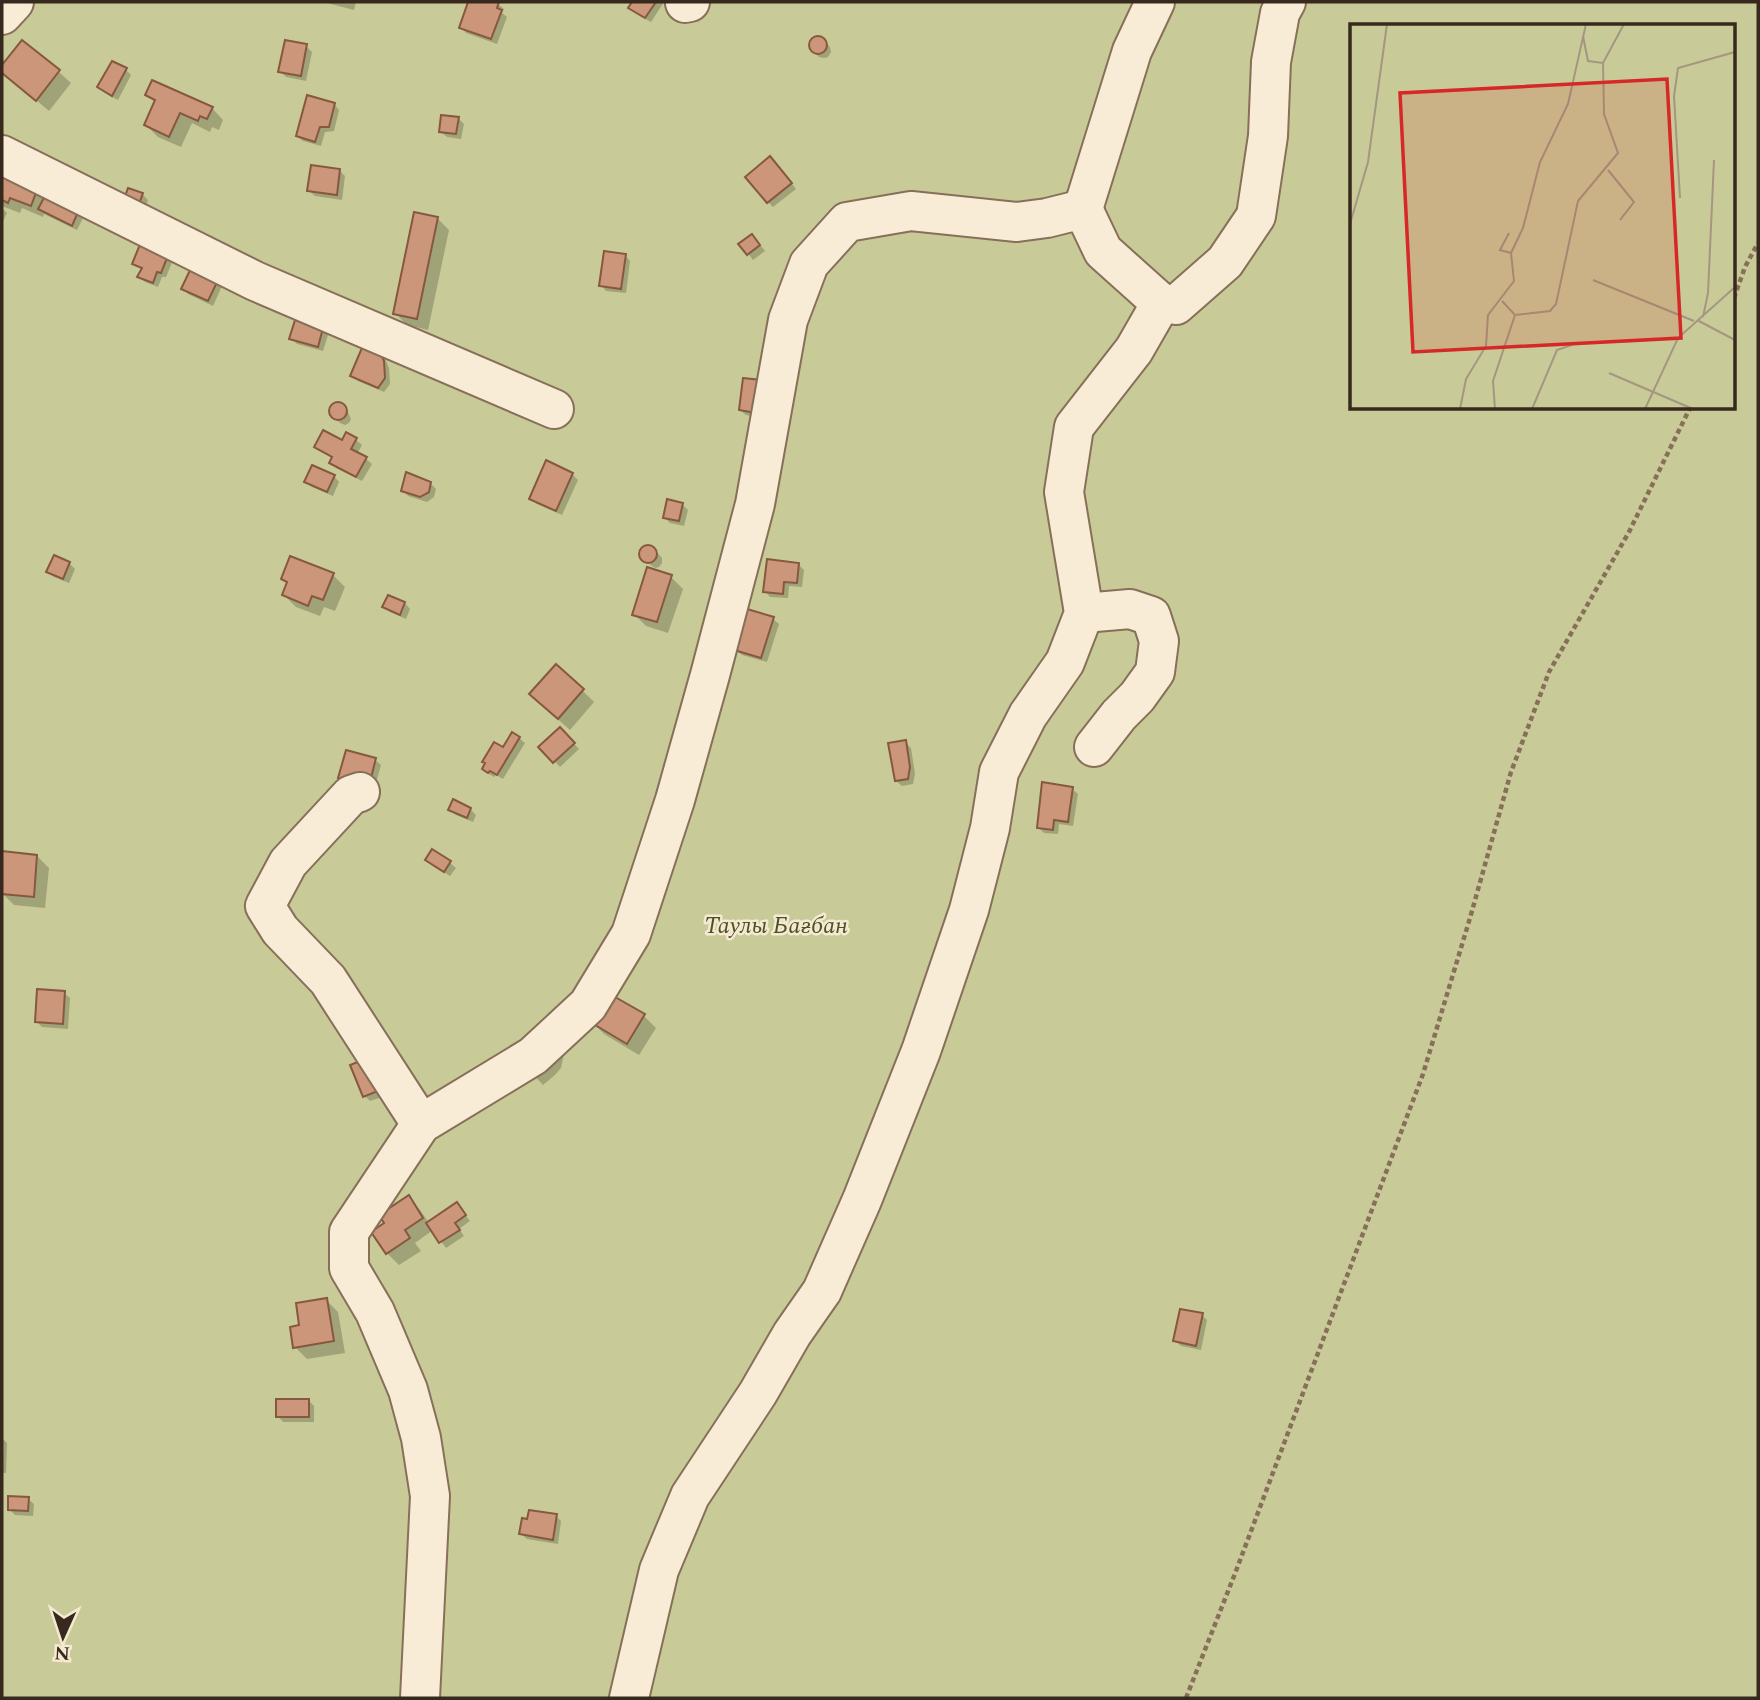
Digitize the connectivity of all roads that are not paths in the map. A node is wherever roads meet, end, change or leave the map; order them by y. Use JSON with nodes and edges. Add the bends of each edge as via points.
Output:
{"nodes":[{"id":1,"x":14,"y":2,"type":"edge"},
{"id":2,"x":1155,"y":2,"type":"edge"},
{"id":3,"x":1286,"y":2,"type":"edge"},
{"id":4,"x":2,"y":15,"type":"edge"},
{"id":5,"x":2,"y":155,"type":"edge"},
{"id":6,"x":1083,"y":209,"type":"junction"},
{"id":7,"x":1161,"y":303,"type":"junction"},
{"id":8,"x":555,"y":409,"type":"dead end"},
{"id":9,"x":1084,"y":613,"type":"junction"},
{"id":10,"x":1094,"y":747,"type":"dead end"},
{"id":11,"x":360,"y":792,"type":"dead end"},
{"id":12,"x":421,"y":1124,"type":"junction"},
{"id":13,"x":420,"y":1698,"type":"edge"},
{"id":14,"x":629,"y":1698,"type":"edge"}],
"edges":[{"from":1,"to":4,"type":"street"},
{"from":2,"to":6,"type":"street","via":[[1132,51]]},
{"from":3,"to":7,"type":"street","via":[[1271,62],[1268,136],[1256,216],[1225,262],[1177,305]]},
{"from":5,"to":8,"type":"street","via":[[255,281]]},
{"from":6,"to":7,"type":"street","via":[[1103,251]]},
{"from":6,"to":12,"type":"street","via":[[1017,222],[911,211],[847,222],[809,264],[788,320],[755,504],[710,675],[631,934],[587,1004],[533,1056]]},
{"from":7,"to":9,"type":"street","via":[[1134,350],[1074,427],[1064,492]]},
{"from":9,"to":10,"type":"street","via":[[1130,609],[1151,616],[1159,641],[1155,672]]},
{"from":9,"to":14,"type":"street","via":[[1065,662],[1028,715],[999,772],[969,910],[863,1200],[822,1291],[690,1496],[659,1570]]},
{"from":11,"to":12,"type":"street","via":[[351,795],[288,863],[265,906],[280,930],[328,980]]},
{"from":12,"to":13,"type":"street","via":[[349,1232],[349,1268],[375,1312],[408,1390],[422,1450],[429,1496]]}]}
